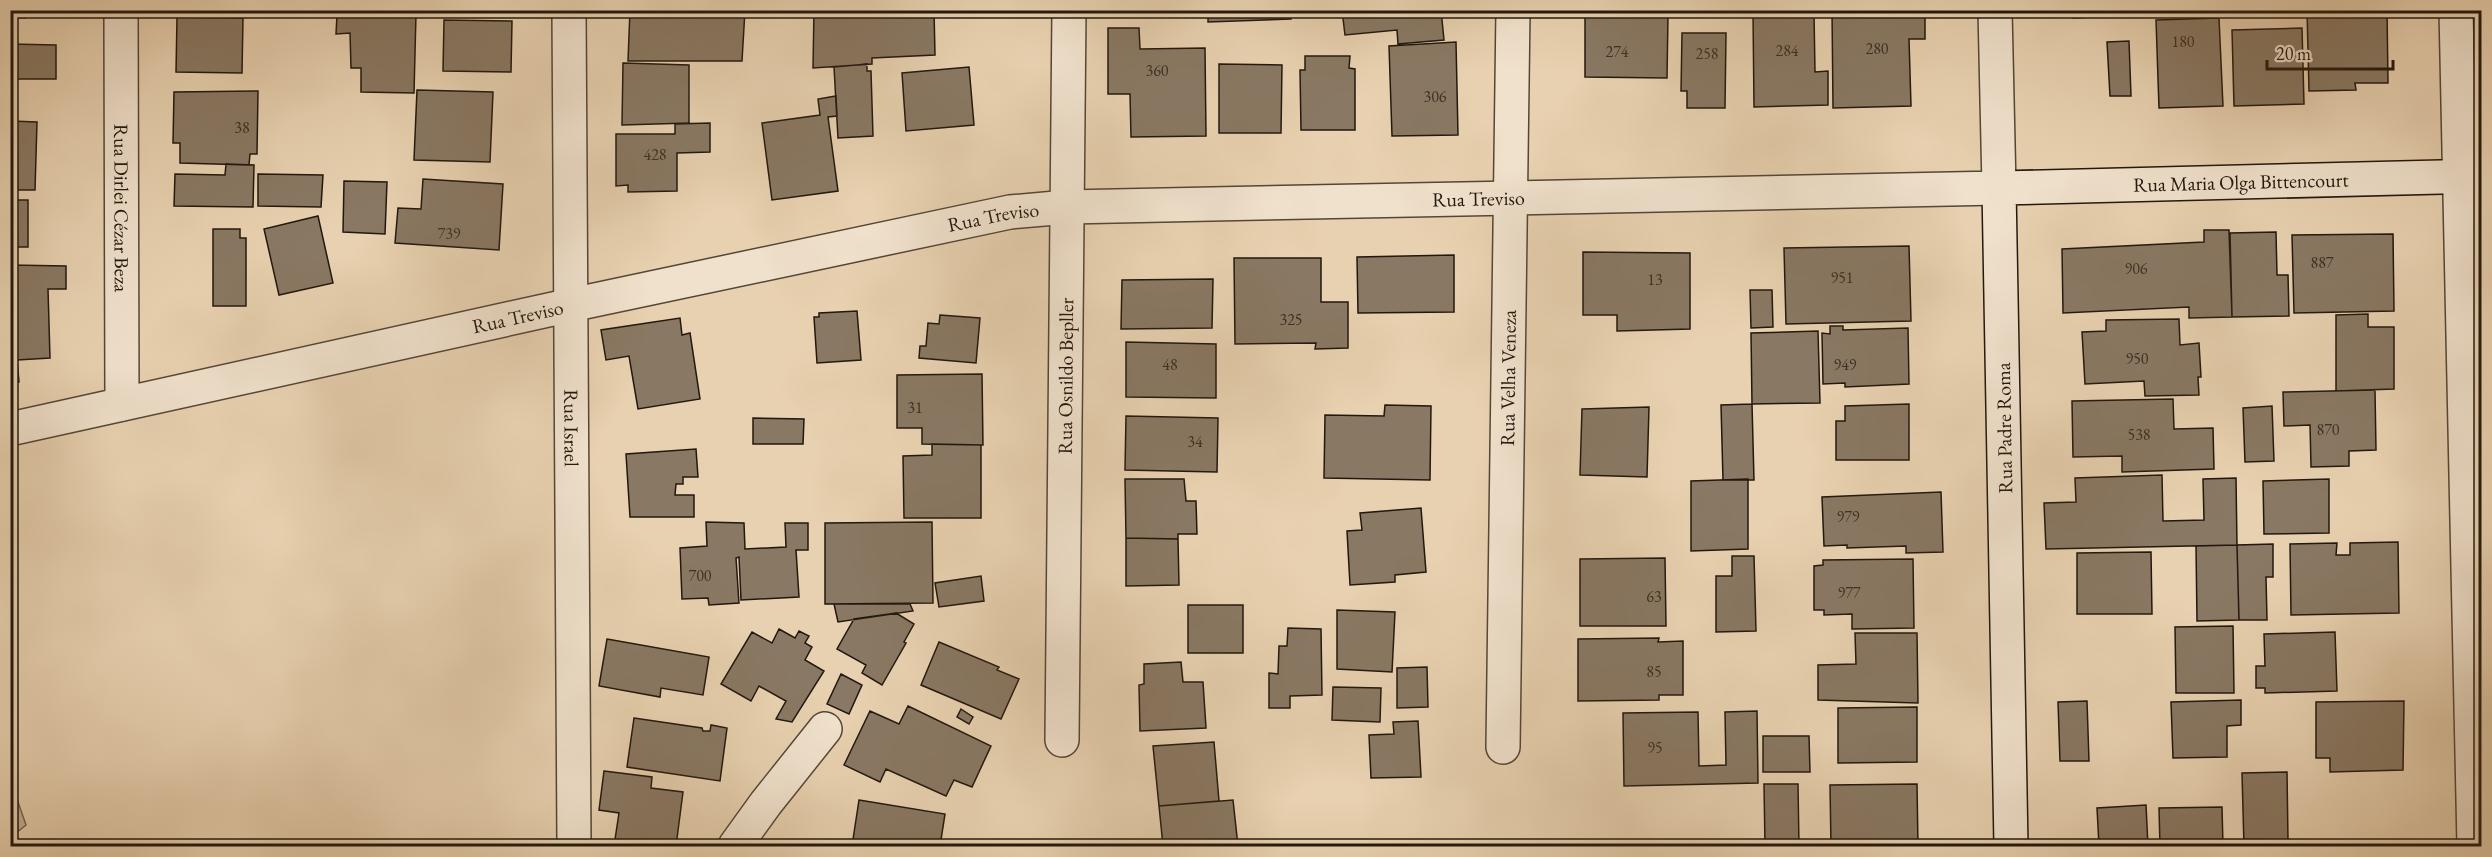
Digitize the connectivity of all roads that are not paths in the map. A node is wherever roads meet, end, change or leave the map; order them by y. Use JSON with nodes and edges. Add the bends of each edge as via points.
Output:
{"nodes":[{"id":1,"x":121,"y":10,"type":"edge"},
{"id":2,"x":569,"y":10,"type":"edge"},
{"id":3,"x":1069,"y":10,"type":"edge"},
{"id":4,"x":1513,"y":10,"type":"edge"},
{"id":5,"x":1995,"y":10,"type":"edge"},
{"id":6,"x":2456,"y":10,"type":"edge"},
{"id":7,"x":2470,"y":176,"type":"edge"},
{"id":8,"x":1999,"y":188,"type":"junction"},
{"id":9,"x":1510,"y":198,"type":"junction"},
{"id":10,"x":1067,"y":207,"type":"junction"},
{"id":11,"x":571,"y":305,"type":"junction"},
{"id":12,"x":122,"y":404,"type":"junction"},
{"id":13,"x":10,"y":429,"type":"edge"},
{"id":14,"x":825,"y":729,"type":"dead end"},
{"id":15,"x":1062,"y":740,"type":"dead end"},
{"id":16,"x":1503,"y":747,"type":"dead end"},
{"id":17,"x":574,"y":846,"type":"edge"},
{"id":18,"x":735,"y":846,"type":"edge"},
{"id":19,"x":2011,"y":846,"type":"edge"},
{"id":20,"x":2474,"y":846,"type":"edge"}],
"edges":[{"from":1,"to":12,"type":"street","name":"Rua Dirlei Cézar Beza"},
{"from":2,"to":11,"type":"street","name":"Rua Israel"},
{"from":3,"to":10,"type":"street","name":"Rua Osnildo Bepller"},
{"from":4,"to":9,"type":"street","name":"Rua Velha Veneza"},
{"from":5,"to":8,"type":"street","name":"Rua Padre Roma"},
{"from":6,"to":7,"type":"street"},
{"from":7,"to":8,"type":"street","name":"Rua Maria Olga Bittencourt"},
{"from":7,"to":20,"type":"street"},
{"from":8,"to":9,"type":"street","name":"Rua Treviso"},
{"from":8,"to":19,"type":"street","name":"Rua Padre Roma"},
{"from":9,"to":10,"type":"street","name":"Rua Treviso"},
{"from":9,"to":16,"type":"street","name":"Rua Velha Veneza"},
{"from":10,"to":11,"type":"street","name":"Rua Treviso","via":[[1011,212]]},
{"from":10,"to":15,"type":"street","name":"Rua Osnildo Bepller"},
{"from":11,"to":12,"type":"street","name":"Rua Treviso"},
{"from":11,"to":17,"type":"street","name":"Rua Israel"},
{"from":12,"to":13,"type":"street","name":"Rua Treviso"},
{"from":14,"to":18,"type":"street"}]}
